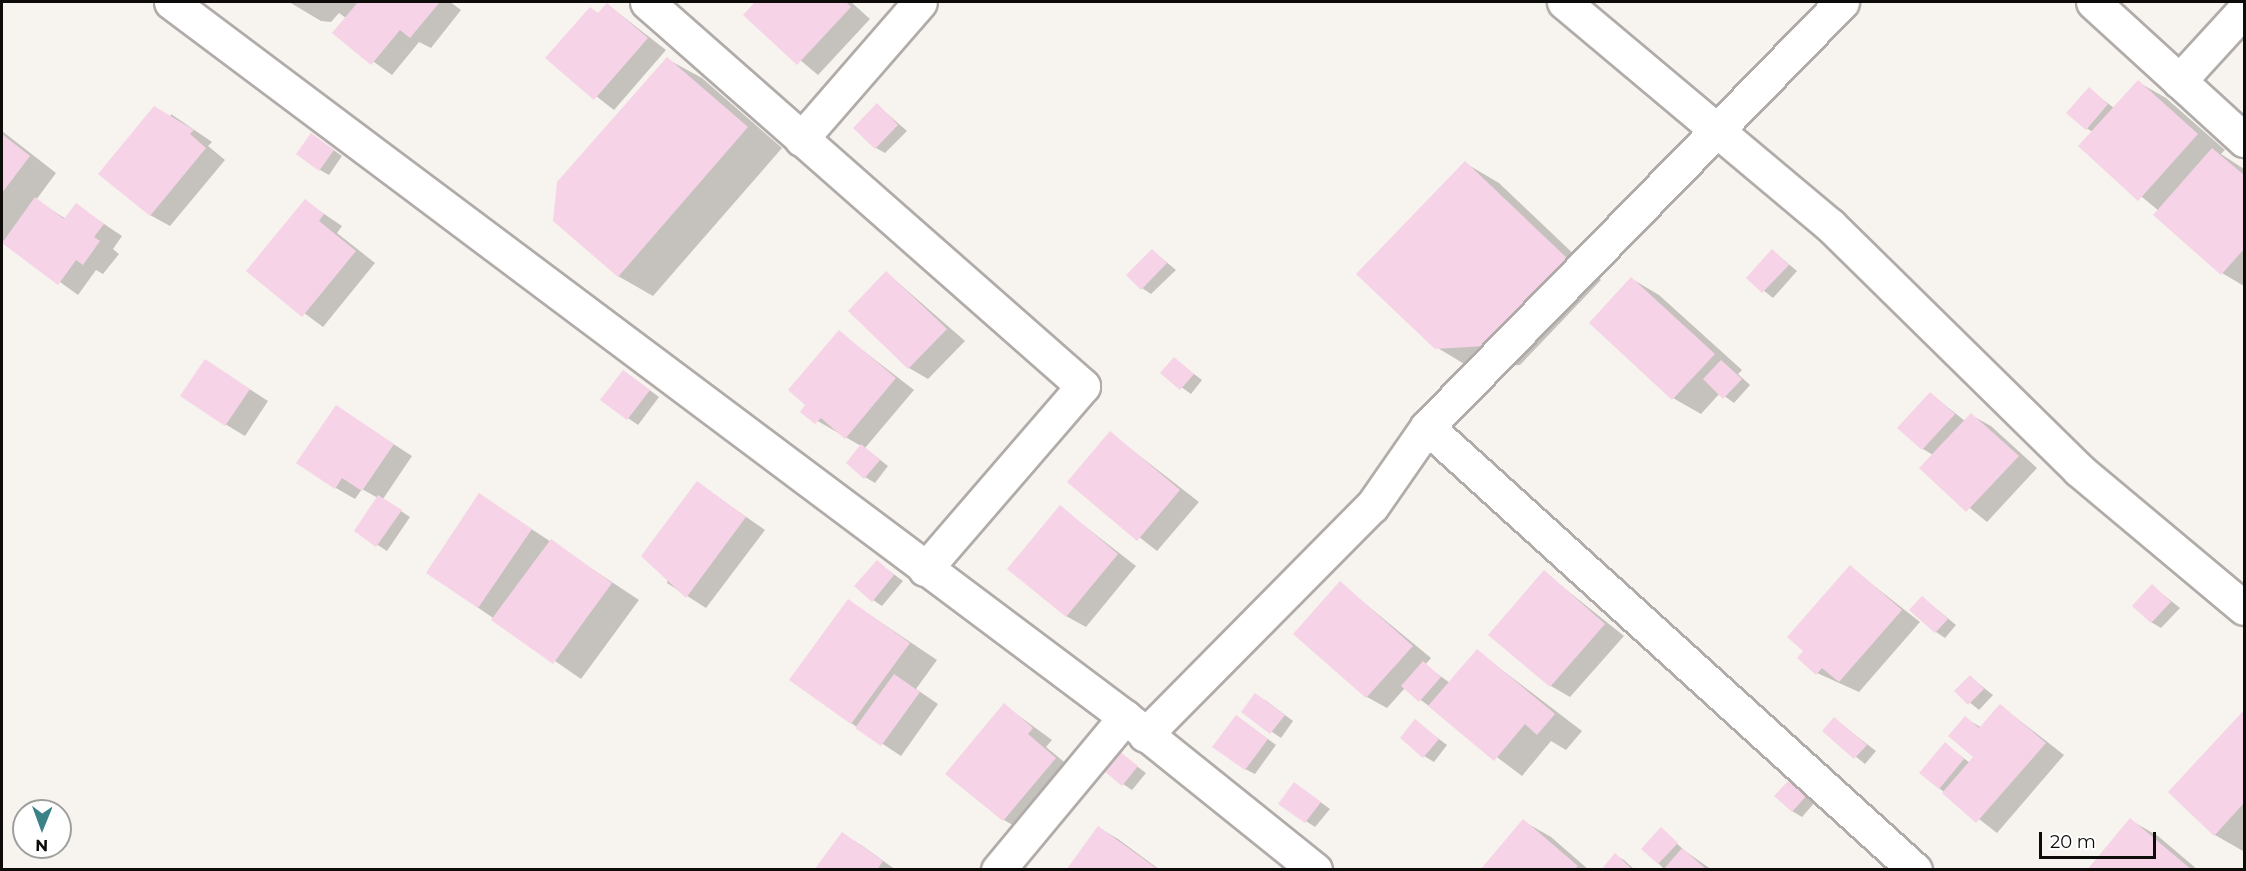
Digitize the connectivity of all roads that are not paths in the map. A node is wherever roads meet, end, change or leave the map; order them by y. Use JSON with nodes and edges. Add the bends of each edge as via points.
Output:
{"nodes":[{"id":1,"x":171,"y":2,"type":"edge"},
{"id":2,"x":647,"y":2,"type":"edge"},
{"id":3,"x":920,"y":2,"type":"edge"},
{"id":4,"x":1564,"y":2,"type":"edge"},
{"id":5,"x":1842,"y":2,"type":"edge"},
{"id":6,"x":2093,"y":2,"type":"edge"},
{"id":7,"x":2244,"y":10,"type":"edge"},
{"id":8,"x":2179,"y":81,"type":"junction"},
{"id":9,"x":1720,"y":132,"type":"junction"},
{"id":10,"x":801,"y":139,"type":"junction"},
{"id":11,"x":2244,"y":140,"type":"edge"},
{"id":12,"x":1427,"y":427,"type":"junction"},
{"id":13,"x":925,"y":569,"type":"junction"},
{"id":14,"x":2244,"y":608,"type":"edge"},
{"id":15,"x":1135,"y":726,"type":"junction"},
{"id":16,"x":998,"y":870,"type":"edge"},
{"id":17,"x":1315,"y":870,"type":"edge"},
{"id":18,"x":1915,"y":870,"type":"edge"}],
"edges":[{"from":1,"to":13,"type":"street"},
{"from":2,"to":10,"type":"street"},
{"from":3,"to":10,"type":"street"},
{"from":4,"to":9,"type":"street"},
{"from":5,"to":9,"type":"street"},
{"from":6,"to":8,"type":"street"},
{"from":7,"to":8,"type":"street"},
{"from":8,"to":11,"type":"street"},
{"from":9,"to":12,"type":"street"},
{"from":9,"to":14,"type":"street","via":[[1830,225],[2079,471]]},
{"from":10,"to":13,"type":"street","via":[[1083,386]]},
{"from":12,"to":15,"type":"street","via":[[1372,506]]},
{"from":12,"to":18,"type":"street"},
{"from":13,"to":15,"type":"street"},
{"from":15,"to":16,"type":"street"},
{"from":15,"to":17,"type":"street"}]}
